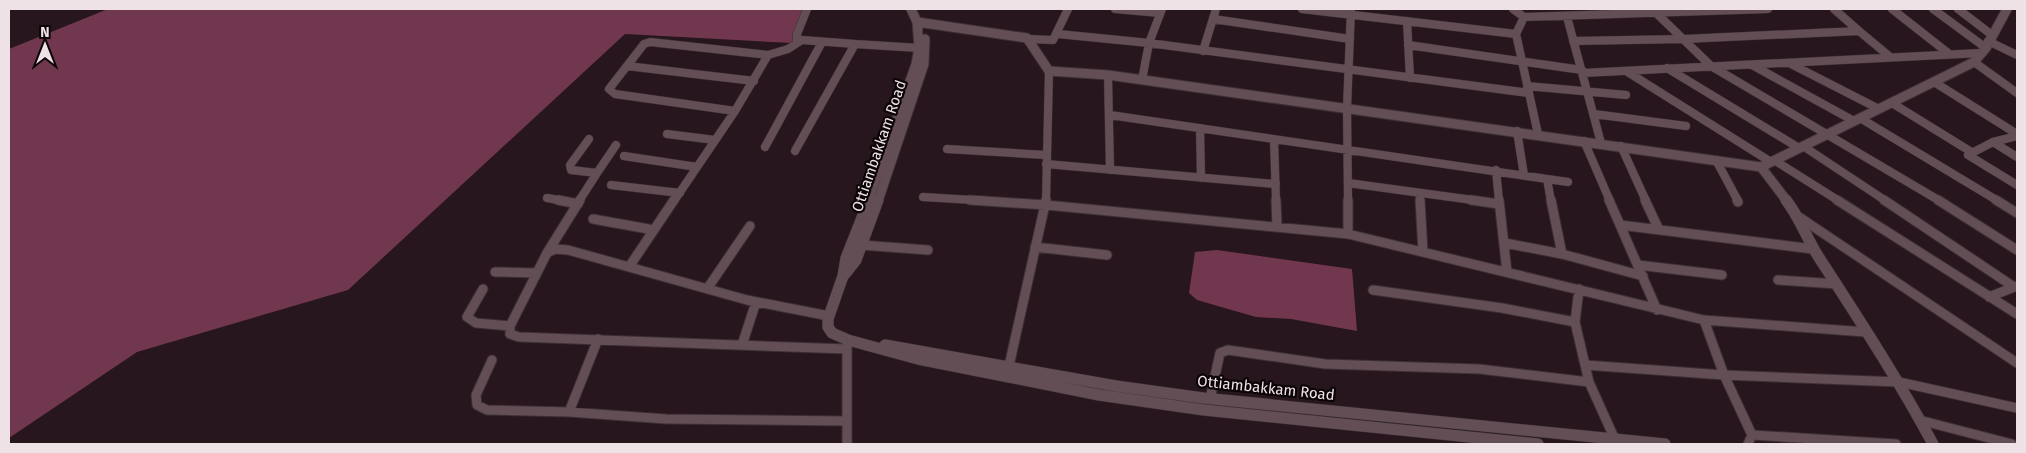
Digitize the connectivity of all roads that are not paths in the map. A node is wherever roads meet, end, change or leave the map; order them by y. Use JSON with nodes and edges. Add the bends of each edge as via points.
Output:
{"nodes":[{"id":1,"x":807,"y":9,"type":"edge"},
{"id":2,"x":911,"y":9,"type":"edge"},
{"id":3,"x":1068,"y":9,"type":"edge"},
{"id":4,"x":1116,"y":9,"type":"edge"},
{"id":5,"x":1216,"y":9,"type":"edge"},
{"id":6,"x":1302,"y":9,"type":"edge"},
{"id":7,"x":1513,"y":9,"type":"edge"},
{"id":8,"x":1768,"y":9,"type":"edge"},
{"id":9,"x":1834,"y":9,"type":"edge"},
{"id":10,"x":1892,"y":9,"type":"edge"},
{"id":11,"x":1934,"y":9,"type":"edge"},
{"id":12,"x":1958,"y":9,"type":"edge"},
{"id":13,"x":2004,"y":10,"type":"edge"},
{"id":14,"x":1161,"y":11,"type":"edge"},
{"id":15,"x":1654,"y":11,"type":"edge"},
{"id":16,"x":1351,"y":12,"type":"edge"},
{"id":17,"x":1524,"y":17,"type":"junction"},
{"id":18,"x":1567,"y":17,"type":"junction"},
{"id":19,"x":1213,"y":19,"type":"junction"},
{"id":20,"x":1407,"y":21,"type":"junction"},
{"id":21,"x":917,"y":22,"type":"junction"},
{"id":22,"x":1859,"y":31,"type":"junction"},
{"id":23,"x":1058,"y":34,"type":"junction"},
{"id":24,"x":1516,"y":34,"type":"junction"},
{"id":25,"x":1028,"y":39,"type":"junction"},
{"id":26,"x":1350,"y":39,"type":"junction"},
{"id":27,"x":1684,"y":39,"type":"junction"},
{"id":28,"x":1573,"y":41,"type":"junction"},
{"id":29,"x":797,"y":42,"type":"junction"},
{"id":30,"x":822,"y":42,"type":"junction"},
{"id":31,"x":1149,"y":43,"type":"junction"},
{"id":32,"x":855,"y":44,"type":"junction"},
{"id":33,"x":1987,"y":44,"type":"junction"},
{"id":34,"x":1408,"y":45,"type":"junction"},
{"id":35,"x":919,"y":48,"type":"junction"},
{"id":36,"x":1203,"y":51,"type":"junction"},
{"id":37,"x":1948,"y":53,"type":"junction"},
{"id":38,"x":768,"y":55,"type":"junction"},
{"id":39,"x":2017,"y":55,"type":"edge"},
{"id":40,"x":1890,"y":56,"type":"junction"},
{"id":41,"x":1522,"y":62,"type":"junction"},
{"id":42,"x":1974,"y":62,"type":"junction"},
{"id":43,"x":1789,"y":63,"type":"junction"},
{"id":44,"x":1752,"y":65,"type":"junction"},
{"id":45,"x":627,"y":66,"type":"junction"},
{"id":46,"x":1711,"y":66,"type":"junction"},
{"id":47,"x":1667,"y":68,"type":"junction"},
{"id":48,"x":1350,"y":70,"type":"junction"},
{"id":49,"x":1626,"y":70,"type":"junction"},
{"id":50,"x":1049,"y":71,"type":"junction"},
{"id":51,"x":1583,"y":72,"type":"junction"},
{"id":52,"x":1108,"y":75,"type":"junction"},
{"id":53,"x":1410,"y":78,"type":"junction"},
{"id":54,"x":1142,"y":80,"type":"junction"},
{"id":55,"x":754,"y":81,"type":"junction"},
{"id":56,"x":1934,"y":82,"type":"junction"},
{"id":57,"x":1528,"y":90,"type":"junction"},
{"id":58,"x":1588,"y":91,"type":"junction"},
{"id":59,"x":2017,"y":92,"type":"edge"},
{"id":60,"x":1626,"y":95,"type":"dead end"},
{"id":61,"x":1892,"y":102,"type":"junction"},
{"id":62,"x":1347,"y":108,"type":"junction"},
{"id":63,"x":1879,"y":108,"type":"junction"},
{"id":64,"x":735,"y":111,"type":"junction"},
{"id":65,"x":1594,"y":114,"type":"junction"},
{"id":66,"x":1110,"y":115,"type":"junction"},
{"id":67,"x":1857,"y":120,"type":"junction"},
{"id":68,"x":1686,"y":126,"type":"dead end"},
{"id":69,"x":1200,"y":128,"type":"junction"},
{"id":70,"x":1517,"y":131,"type":"junction"},
{"id":71,"x":667,"y":134,"type":"dead end"},
{"id":72,"x":1538,"y":134,"type":"junction"},
{"id":73,"x":1827,"y":134,"type":"junction"},
{"id":74,"x":2017,"y":135,"type":"edge"},
{"id":75,"x":590,"y":138,"type":"dead end"},
{"id":76,"x":1274,"y":139,"type":"junction"},
{"id":77,"x":715,"y":140,"type":"junction"},
{"id":78,"x":1584,"y":141,"type":"junction"},
{"id":79,"x":1993,"y":142,"type":"junction"},
{"id":80,"x":1602,"y":143,"type":"junction"},
{"id":81,"x":616,"y":145,"type":"dead end"},
{"id":82,"x":1621,"y":146,"type":"junction"},
{"id":83,"x":765,"y":147,"type":"dead end"},
{"id":84,"x":1801,"y":147,"type":"junction"},
{"id":85,"x":946,"y":149,"type":"dead end"},
{"id":86,"x":1348,"y":149,"type":"junction"},
{"id":87,"x":795,"y":151,"type":"dead end"},
{"id":88,"x":1973,"y":153,"type":"junction"},
{"id":89,"x":624,"y":156,"type":"dead end"},
{"id":90,"x":2017,"y":157,"type":"edge"},
{"id":91,"x":1046,"y":159,"type":"junction"},
{"id":92,"x":1716,"y":160,"type":"junction"},
{"id":93,"x":1769,"y":163,"type":"junction"},
{"id":94,"x":697,"y":167,"type":"junction"},
{"id":95,"x":1110,"y":170,"type":"junction"},
{"id":96,"x":1496,"y":170,"type":"junction"},
{"id":97,"x":598,"y":173,"type":"junction"},
{"id":98,"x":1524,"y":175,"type":"junction"},
{"id":99,"x":1201,"y":178,"type":"junction"},
{"id":100,"x":1547,"y":179,"type":"junction"},
{"id":101,"x":1568,"y":182,"type":"dead end"},
{"id":102,"x":1348,"y":183,"type":"junction"},
{"id":103,"x":1276,"y":184,"type":"junction"},
{"id":104,"x":611,"y":185,"type":"dead end"},
{"id":105,"x":2017,"y":185,"type":"edge"},
{"id":106,"x":680,"y":192,"type":"junction"},
{"id":107,"x":1420,"y":194,"type":"junction"},
{"id":108,"x":923,"y":197,"type":"dead end"},
{"id":109,"x":547,"y":198,"type":"dead end"},
{"id":110,"x":1738,"y":202,"type":"dead end"},
{"id":111,"x":578,"y":204,"type":"junction"},
{"id":112,"x":1499,"y":204,"type":"junction"},
{"id":113,"x":1046,"y":205,"type":"junction"},
{"id":114,"x":2017,"y":213,"type":"edge"},
{"id":115,"x":1799,"y":216,"type":"junction"},
{"id":116,"x":593,"y":219,"type":"dead end"},
{"id":117,"x":1620,"y":225,"type":"junction"},
{"id":118,"x":750,"y":226,"type":"dead end"},
{"id":119,"x":1277,"y":226,"type":"junction"},
{"id":120,"x":654,"y":230,"type":"junction"},
{"id":121,"x":1659,"y":230,"type":"junction"},
{"id":122,"x":1348,"y":234,"type":"junction"},
{"id":123,"x":1505,"y":243,"type":"junction"},
{"id":124,"x":861,"y":245,"type":"junction"},
{"id":125,"x":1036,"y":247,"type":"junction"},
{"id":126,"x":1813,"y":249,"type":"junction"},
{"id":127,"x":928,"y":250,"type":"dead end"},
{"id":128,"x":2017,"y":250,"type":"edge"},
{"id":129,"x":1423,"y":252,"type":"junction"},
{"id":130,"x":547,"y":253,"type":"junction"},
{"id":131,"x":1562,"y":254,"type":"junction"},
{"id":132,"x":1107,"y":255,"type":"dead end"},
{"id":133,"x":1638,"y":265,"type":"junction"},
{"id":134,"x":629,"y":266,"type":"junction"},
{"id":135,"x":495,"y":272,"type":"dead end"},
{"id":136,"x":1508,"y":272,"type":"junction"},
{"id":137,"x":537,"y":273,"type":"junction"},
{"id":138,"x":1722,"y":275,"type":"dead end"},
{"id":139,"x":843,"y":276,"type":"junction"},
{"id":140,"x":1643,"y":276,"type":"junction"},
{"id":141,"x":1778,"y":280,"type":"dead end"},
{"id":142,"x":1837,"y":284,"type":"junction"},
{"id":143,"x":2016,"y":286,"type":"edge"},
{"id":144,"x":707,"y":288,"type":"junction"},
{"id":145,"x":483,"y":289,"type":"dead end"},
{"id":146,"x":1374,"y":290,"type":"dead end"},
{"id":147,"x":1579,"y":290,"type":"junction"},
{"id":148,"x":1989,"y":297,"type":"junction"},
{"id":149,"x":756,"y":302,"type":"junction"},
{"id":150,"x":1657,"y":310,"type":"junction"},
{"id":151,"x":2017,"y":314,"type":"edge"},
{"id":152,"x":829,"y":316,"type":"junction"},
{"id":153,"x":1704,"y":320,"type":"junction"},
{"id":154,"x":1575,"y":322,"type":"junction"},
{"id":155,"x":510,"y":326,"type":"junction"},
{"id":156,"x":1865,"y":332,"type":"junction"},
{"id":157,"x":598,"y":339,"type":"junction"},
{"id":158,"x":847,"y":344,"type":"junction"},
{"id":159,"x":866,"y":344,"type":"junction"},
{"id":160,"x":742,"y":345,"type":"junction"},
{"id":161,"x":492,"y":360,"type":"dead end"},
{"id":162,"x":2017,"y":363,"type":"edge"},
{"id":163,"x":1585,"y":365,"type":"junction"},
{"id":164,"x":1009,"y":366,"type":"junction"},
{"id":165,"x":1724,"y":375,"type":"junction"},
{"id":166,"x":1589,"y":382,"type":"junction"},
{"id":167,"x":1899,"y":382,"type":"junction"},
{"id":168,"x":1210,"y":399,"type":"junction"},
{"id":169,"x":2017,"y":408,"type":"edge"},
{"id":170,"x":569,"y":412,"type":"junction"},
{"id":171,"x":1919,"y":420,"type":"junction"},
{"id":172,"x":846,"y":421,"type":"junction"},
{"id":173,"x":1750,"y":439,"type":"edge"},
{"id":174,"x":1459,"y":440,"type":"edge"},
{"id":175,"x":1616,"y":442,"type":"edge"},
{"id":176,"x":1855,"y":443,"type":"edge"},
{"id":177,"x":847,"y":444,"type":"edge"},
{"id":178,"x":1538,"y":444,"type":"edge"},
{"id":179,"x":1666,"y":444,"type":"edge"},
{"id":180,"x":1896,"y":444,"type":"edge"},
{"id":181,"x":1932,"y":444,"type":"edge"},
{"id":182,"x":2012,"y":444,"type":"edge"}],
"edges":[{"from":1,"to":29,"type":"street"},
{"from":2,"to":21,"type":"street","name":"Ottiambakkam Road"},
{"from":3,"to":23,"type":"street"},
{"from":4,"to":14,"type":"street"},
{"from":5,"to":19,"type":"street"},
{"from":6,"to":16,"type":"street"},
{"from":7,"to":17,"type":"street"},
{"from":8,"to":15,"type":"street"},
{"from":9,"to":22,"type":"street"},
{"from":10,"to":37,"type":"street"},
{"from":11,"to":33,"type":"street"},
{"from":12,"to":33,"type":"street"},
{"from":13,"to":33,"type":"street"},
{"from":14,"to":31,"type":"street"},
{"from":15,"to":18,"type":"street"},
{"from":15,"to":27,"type":"street"},
{"from":16,"to":20,"type":"street"},
{"from":16,"to":26,"type":"street"},
{"from":17,"to":18,"type":"street"},
{"from":17,"to":24,"type":"street"},
{"from":18,"to":28,"type":"street"},
{"from":19,"to":26,"type":"street"},
{"from":19,"to":36,"type":"street"},
{"from":20,"to":24,"type":"street"},
{"from":20,"to":34,"type":"street"},
{"from":21,"to":25,"type":"street"},
{"from":21,"to":35,"type":"street","name":"Ottiambakkam Road"},
{"from":21,"to":124,"type":"street","name":"Ottiambakkam Road","via":[[925,40],[924,64]]},
{"from":22,"to":27,"type":"street"},
{"from":22,"to":40,"type":"street"},
{"from":23,"to":25,"type":"street","via":[[1053,40]]},
{"from":23,"to":31,"type":"street"},
{"from":24,"to":41,"type":"street"},
{"from":25,"to":50,"type":"street"},
{"from":26,"to":48,"type":"street"},
{"from":27,"to":28,"type":"street"},
{"from":27,"to":46,"type":"street"},
{"from":28,"to":51,"type":"street"},
{"from":29,"to":30,"type":"street"},
{"from":29,"to":38,"type":"street","via":[[788,49]]},
{"from":30,"to":32,"type":"street"},
{"from":30,"to":83,"type":"street"},
{"from":31,"to":36,"type":"street"},
{"from":31,"to":54,"type":"street"},
{"from":32,"to":35,"type":"street"},
{"from":32,"to":87,"type":"street"},
{"from":33,"to":37,"type":"street"},
{"from":33,"to":39,"type":"street"},
{"from":33,"to":42,"type":"street"},
{"from":34,"to":41,"type":"street"},
{"from":34,"to":53,"type":"street"},
{"from":35,"to":139,"type":"street","name":"Ottiambakkam Road","via":[[895,128],[846,258]]},
{"from":36,"to":48,"type":"street"},
{"from":37,"to":40,"type":"street"},
{"from":38,"to":45,"type":"street","via":[[650,42],[644,44]]},
{"from":38,"to":55,"type":"street"},
{"from":40,"to":43,"type":"street"},
{"from":41,"to":51,"type":"street"},
{"from":41,"to":57,"type":"street"},
{"from":42,"to":56,"type":"street"},
{"from":42,"to":59,"type":"street"},
{"from":43,"to":44,"type":"street"},
{"from":43,"to":63,"type":"street"},
{"from":44,"to":46,"type":"street"},
{"from":44,"to":67,"type":"street"},
{"from":45,"to":55,"type":"street"},
{"from":45,"to":64,"type":"street","via":[[610,92]]},
{"from":46,"to":47,"type":"street"},
{"from":46,"to":73,"type":"street"},
{"from":47,"to":49,"type":"street"},
{"from":47,"to":84,"type":"street"},
{"from":48,"to":53,"type":"street"},
{"from":48,"to":62,"type":"street"},
{"from":49,"to":51,"type":"street"},
{"from":49,"to":93,"type":"street"},
{"from":50,"to":52,"type":"street"},
{"from":50,"to":91,"type":"street"},
{"from":51,"to":58,"type":"street"},
{"from":52,"to":54,"type":"street"},
{"from":52,"to":66,"type":"street"},
{"from":53,"to":57,"type":"street"},
{"from":54,"to":62,"type":"street"},
{"from":55,"to":64,"type":"street"},
{"from":56,"to":61,"type":"street"},
{"from":56,"to":74,"type":"street"},
{"from":57,"to":58,"type":"street"},
{"from":57,"to":72,"type":"street"},
{"from":58,"to":60,"type":"street"},
{"from":58,"to":65,"type":"street"},
{"from":61,"to":63,"type":"street"},
{"from":61,"to":88,"type":"street"},
{"from":62,"to":70,"type":"street"},
{"from":62,"to":86,"type":"street"},
{"from":63,"to":67,"type":"street"},
{"from":64,"to":77,"type":"street"},
{"from":65,"to":68,"type":"street"},
{"from":65,"to":80,"type":"street"},
{"from":66,"to":69,"type":"street"},
{"from":66,"to":95,"type":"street"},
{"from":67,"to":73,"type":"street"},
{"from":67,"to":114,"type":"street"},
{"from":69,"to":76,"type":"street"},
{"from":69,"to":99,"type":"street"},
{"from":70,"to":72,"type":"street"},
{"from":70,"to":98,"type":"street"},
{"from":71,"to":77,"type":"street"},
{"from":72,"to":78,"type":"street"},
{"from":73,"to":84,"type":"street"},
{"from":73,"to":128,"type":"street"},
{"from":74,"to":79,"type":"street"},
{"from":75,"to":97,"type":"street","via":[[569,168]]},
{"from":76,"to":86,"type":"street"},
{"from":76,"to":103,"type":"street"},
{"from":77,"to":94,"type":"street"},
{"from":78,"to":80,"type":"street"},
{"from":78,"to":117,"type":"street"},
{"from":79,"to":88,"type":"street"},
{"from":79,"to":90,"type":"street"},
{"from":80,"to":82,"type":"street"},
{"from":81,"to":97,"type":"street"},
{"from":82,"to":92,"type":"street"},
{"from":82,"to":121,"type":"street"},
{"from":84,"to":93,"type":"street"},
{"from":84,"to":143,"type":"street"},
{"from":85,"to":91,"type":"street"},
{"from":86,"to":96,"type":"street"},
{"from":86,"to":102,"type":"street"},
{"from":88,"to":105,"type":"street","via":[[1968,155]]},
{"from":89,"to":94,"type":"street"},
{"from":91,"to":95,"type":"street"},
{"from":91,"to":113,"type":"street"},
{"from":92,"to":93,"type":"street"},
{"from":92,"to":110,"type":"street"},
{"from":93,"to":115,"type":"street"},
{"from":93,"to":148,"type":"street"},
{"from":94,"to":106,"type":"street"},
{"from":95,"to":99,"type":"street"},
{"from":96,"to":98,"type":"street"},
{"from":96,"to":112,"type":"street"},
{"from":97,"to":111,"type":"street"},
{"from":98,"to":100,"type":"street"},
{"from":99,"to":103,"type":"street"},
{"from":100,"to":101,"type":"street"},
{"from":100,"to":131,"type":"street"},
{"from":102,"to":107,"type":"street"},
{"from":102,"to":122,"type":"street"},
{"from":103,"to":119,"type":"street"},
{"from":104,"to":106,"type":"street"},
{"from":106,"to":120,"type":"street"},
{"from":107,"to":112,"type":"street"},
{"from":107,"to":129,"type":"street"},
{"from":108,"to":113,"type":"street"},
{"from":109,"to":111,"type":"street"},
{"from":111,"to":130,"type":"street"},
{"from":112,"to":123,"type":"street"},
{"from":113,"to":119,"type":"street"},
{"from":113,"to":125,"type":"street"},
{"from":115,"to":126,"type":"street"},
{"from":115,"to":162,"type":"street"},
{"from":116,"to":120,"type":"street"},
{"from":117,"to":121,"type":"street"},
{"from":117,"to":133,"type":"street"},
{"from":118,"to":144,"type":"street"},
{"from":119,"to":122,"type":"street"},
{"from":120,"to":134,"type":"street"},
{"from":121,"to":126,"type":"street"},
{"from":122,"to":129,"type":"street"},
{"from":123,"to":131,"type":"street"},
{"from":123,"to":136,"type":"street"},
{"from":124,"to":127,"type":"street"},
{"from":124,"to":139,"type":"street","name":"Ottiambakkam Road","via":[[856,260]]},
{"from":125,"to":132,"type":"street"},
{"from":125,"to":164,"type":"street"},
{"from":126,"to":142,"type":"street"},
{"from":129,"to":136,"type":"street"},
{"from":130,"to":134,"type":"street","via":[[555,249],[568,250]]},
{"from":130,"to":137,"type":"street"},
{"from":131,"to":140,"type":"street"},
{"from":133,"to":138,"type":"street"},
{"from":133,"to":140,"type":"street"},
{"from":134,"to":144,"type":"street"},
{"from":135,"to":137,"type":"street"},
{"from":136,"to":147,"type":"street"},
{"from":137,"to":155,"type":"street"},
{"from":139,"to":152,"type":"street","name":"Ottiambakkam Road"},
{"from":140,"to":150,"type":"street"},
{"from":141,"to":142,"type":"street"},
{"from":142,"to":156,"type":"street"},
{"from":143,"to":148,"type":"street"},
{"from":144,"to":149,"type":"street"},
{"from":145,"to":155,"type":"street","via":[[468,317],[476,323]]},
{"from":146,"to":154,"type":"street"},
{"from":147,"to":150,"type":"street"},
{"from":147,"to":154,"type":"street"},
{"from":148,"to":151,"type":"street"},
{"from":149,"to":152,"type":"street"},
{"from":149,"to":160,"type":"street"},
{"from":150,"to":153,"type":"street"},
{"from":152,"to":158,"type":"street","name":"Ottiambakkam Road","via":[[828,327]]},
{"from":153,"to":156,"type":"street"},
{"from":153,"to":165,"type":"street"},
{"from":154,"to":163,"type":"street"},
{"from":155,"to":157,"type":"street","via":[[510,334],[519,337]]},
{"from":156,"to":167,"type":"street"},
{"from":157,"to":160,"type":"street"},
{"from":157,"to":170,"type":"street"},
{"from":158,"to":159,"type":"street","name":"Ottiambakkam Road"},
{"from":158,"to":160,"type":"street"},
{"from":158,"to":172,"type":"street"},
{"from":159,"to":164,"type":"street","name":"Ottiambakkam Road"},
{"from":159,"to":174,"type":"street","name":"Ottiambakkam Road","via":[[918,359],[1151,403]]},
{"from":161,"to":170,"type":"street","via":[[476,395],[477,406],[487,410]]},
{"from":163,"to":165,"type":"street"},
{"from":163,"to":166,"type":"street"},
{"from":164,"to":168,"type":"street","name":"Ottiambakkam Road"},
{"from":165,"to":167,"type":"street"},
{"from":165,"to":173,"type":"street"},
{"from":166,"to":168,"type":"street","via":[[1479,369],[1325,364],[1228,350],[1220,353]]},
{"from":166,"to":175,"type":"street"},
{"from":167,"to":169,"type":"street"},
{"from":167,"to":171,"type":"street"},
{"from":168,"to":175,"type":"street","name":"Ottiambakkam Road"},
{"from":170,"to":172,"type":"street","via":[[666,419]]},
{"from":171,"to":181,"type":"street"},
{"from":171,"to":182,"type":"street"},
{"from":172,"to":177,"type":"street"},
{"from":173,"to":176,"type":"street"},
{"from":174,"to":178,"type":"street","name":"Ottiambakkam Road"},
{"from":175,"to":179,"type":"street","name":"Ottiambakkam Road"},
{"from":176,"to":180,"type":"street"}]}
